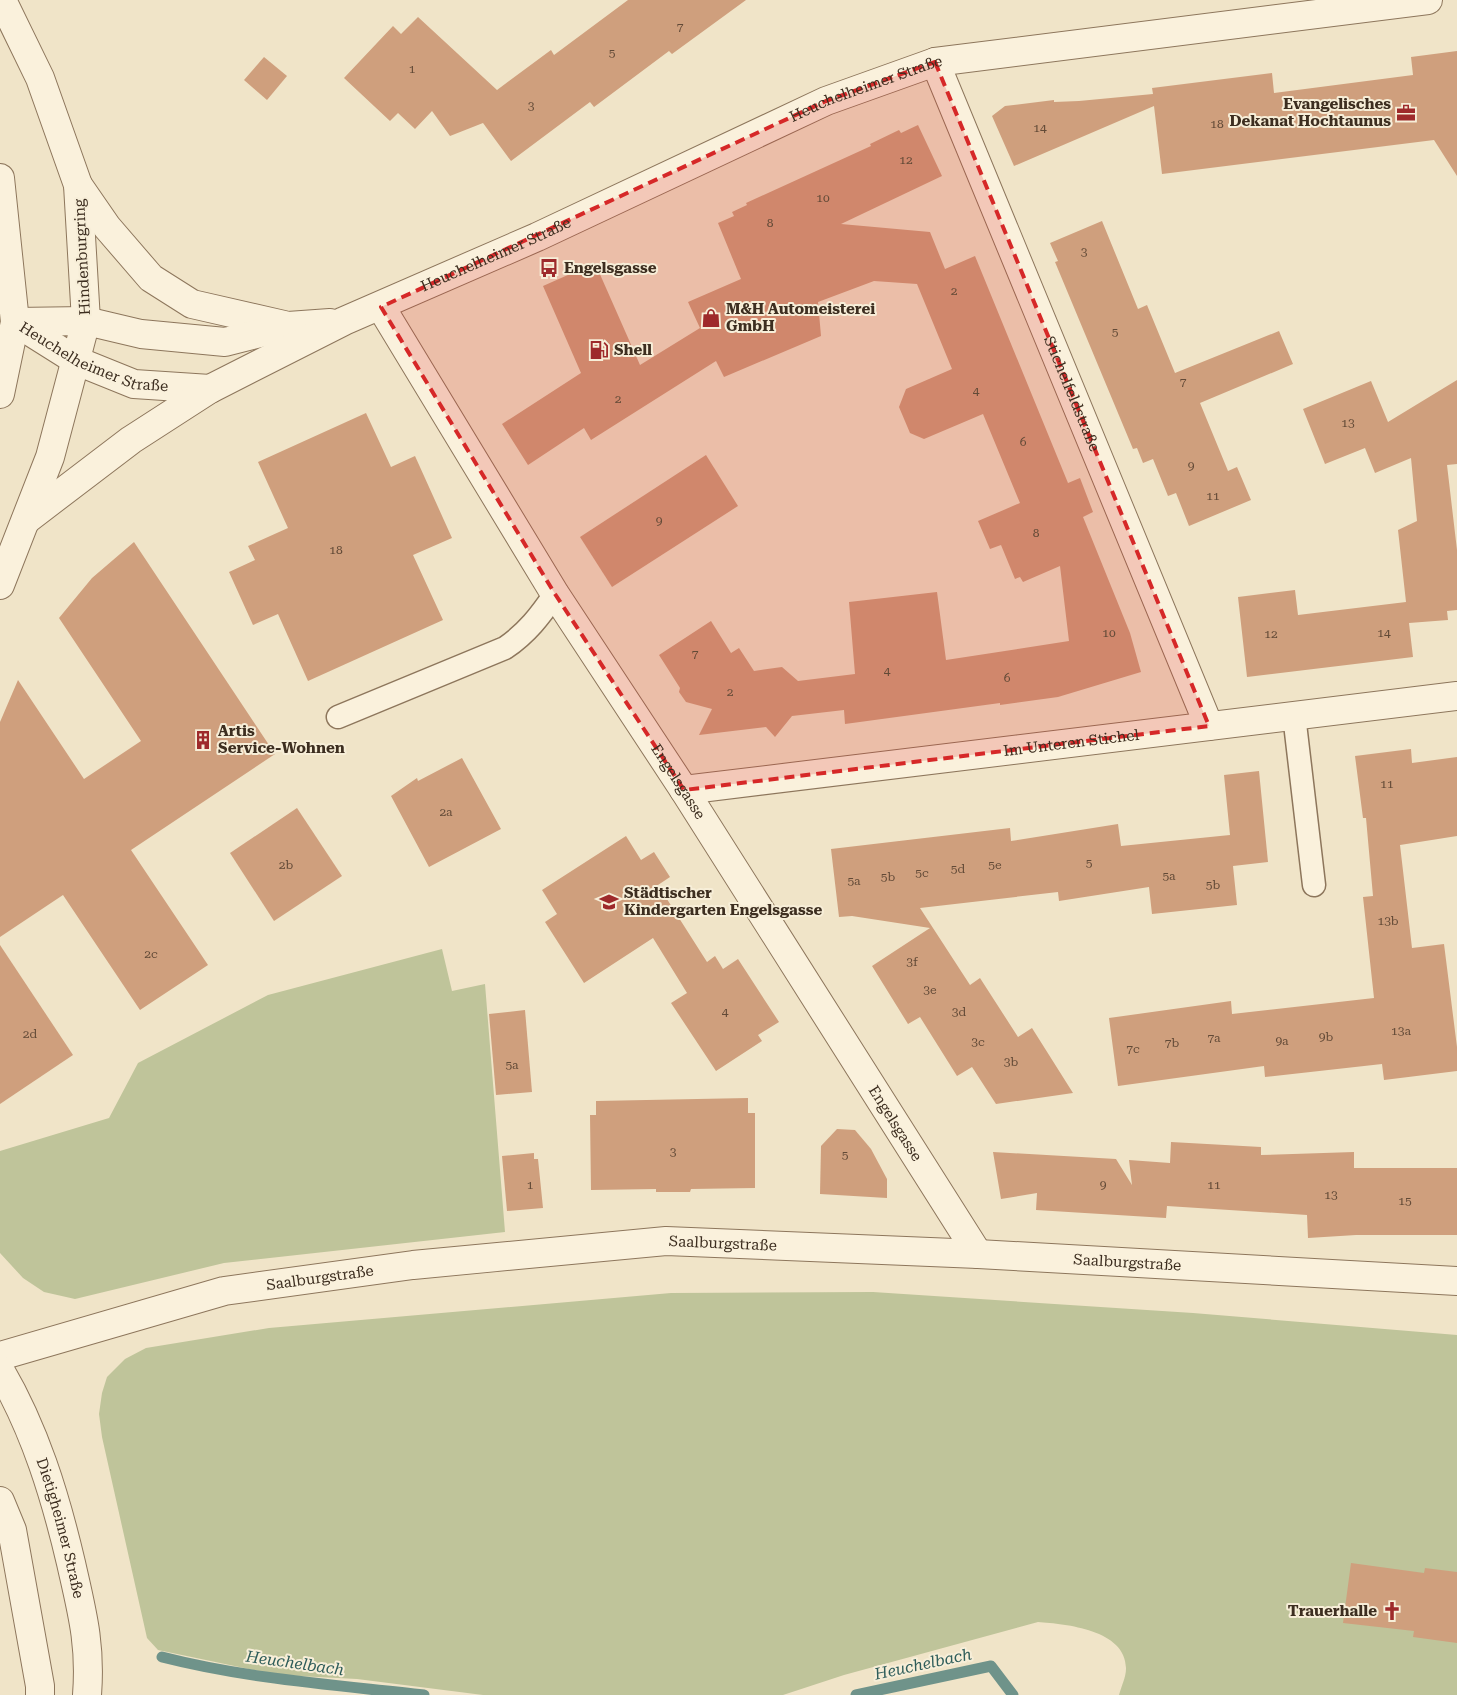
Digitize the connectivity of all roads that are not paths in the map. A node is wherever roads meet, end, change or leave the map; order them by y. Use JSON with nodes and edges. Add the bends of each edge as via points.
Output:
{"nodes":[{"id":1,"x":2,"y":0,"type":"edge"},
{"id":2,"x":1428,"y":0,"type":"edge"},
{"id":3,"x":935,"y":62,"type":"junction"},
{"id":4,"x":0,"y":178,"type":"edge"},
{"id":5,"x":78,"y":185,"type":"junction"},
{"id":6,"x":381,"y":307,"type":"junction"},
{"id":7,"x":86,"y":321,"type":"junction"},
{"id":8,"x":15,"y":322,"type":"junction"},
{"id":9,"x":344,"y":322,"type":"junction"},
{"id":10,"x":288,"y":326,"type":"junction"},
{"id":11,"x":77,"y":361,"type":"junction"},
{"id":12,"x":210,"y":389,"type":"junction"},
{"id":13,"x":0,"y":394,"type":"edge"},
{"id":14,"x":26,"y":520,"type":"junction"},
{"id":15,"x":0,"y":585,"type":"edge"},
{"id":16,"x":555,"y":594,"type":"junction"},
{"id":17,"x":1457,"y":696,"type":"edge"},
{"id":18,"x":1294,"y":715,"type":"junction"},
{"id":19,"x":338,"y":718,"type":"dead end"},
{"id":20,"x":1209,"y":726,"type":"junction"},
{"id":21,"x":684,"y":790,"type":"junction"},
{"id":22,"x":1314,"y":885,"type":"dead end"},
{"id":23,"x":978,"y":1254,"type":"junction"},
{"id":24,"x":1457,"y":1281,"type":"edge"},
{"id":25,"x":0,"y":1356,"type":"edge"},
{"id":26,"x":0,"y":1370,"type":"edge"},
{"id":27,"x":0,"y":1501,"type":"edge"},
{"id":28,"x":40,"y":1695,"type":"edge"},
{"id":29,"x":87,"y":1695,"type":"edge"}],
"edges":[{"from":1,"to":5,"type":"street","name":"Hindenburgring","via":[[40,78]]},
{"from":2,"to":3,"type":"street","name":"Heuchelheimer Straße"},
{"from":3,"to":6,"type":"street","name":"Heuchelheimer Straße","via":[[826,101]]},
{"from":3,"to":20,"type":"street","name":"Stichelfeldstraße"},
{"from":4,"to":8,"type":"street"},
{"from":5,"to":7,"type":"street","name":"Hindenburgring"},
{"from":5,"to":10,"type":"street","name":"Heuchelheimer Straße","via":[[107,227],[151,278],[192,304]]},
{"from":6,"to":9,"type":"street","name":"Heuchelheimer Straße"},
{"from":6,"to":16,"type":"street","name":"Engelsgasse"},
{"from":7,"to":8,"type":"street","name":"Heuchelheimer Straße"},
{"from":7,"to":10,"type":"street","name":"Heuchelheimer Straße","via":[[141,334],[225,342]]},
{"from":7,"to":11,"type":"street","name":"Hindenburgring"},
{"from":8,"to":11,"type":"street","name":"Heuchelheimer Straße"},
{"from":8,"to":13,"type":"street"},
{"from":9,"to":10,"type":"street","name":"Heuchelheimer Straße"},
{"from":9,"to":12,"type":"street","name":"Heuchelheimer Straße"},
{"from":11,"to":12,"type":"street","name":"Heuchelheimer Straße","via":[[134,384]]},
{"from":11,"to":14,"type":"street","name":"Hindenburgring","via":[[50,457]]},
{"from":12,"to":14,"type":"street","via":[[130,440]]},
{"from":14,"to":15,"type":"street","name":"Hindenburgring"},
{"from":16,"to":19,"type":"lane","via":[[536,622],[505,648]]},
{"from":16,"to":21,"type":"street","name":"Engelsgasse"},
{"from":17,"to":18,"type":"street","name":"Im Unteren Stichel"},
{"from":18,"to":20,"type":"street","name":"Im Unteren Stichel"},
{"from":18,"to":22,"type":"lane"},
{"from":20,"to":21,"type":"street","name":"Im Unteren Stichel"},
{"from":21,"to":23,"type":"street","name":"Engelsgasse"},
{"from":23,"to":24,"type":"street","name":"Saalburgstraße"},
{"from":23,"to":25,"type":"street","name":"Saalburgstraße","via":[[666,1241],[413,1265],[224,1291]]},
{"from":26,"to":29,"type":"street","name":"Dietigheimer Straße","via":[[42,1458],[62,1523],[87,1631]]},
{"from":27,"to":28,"type":"street","via":[[12,1530]]}]}
